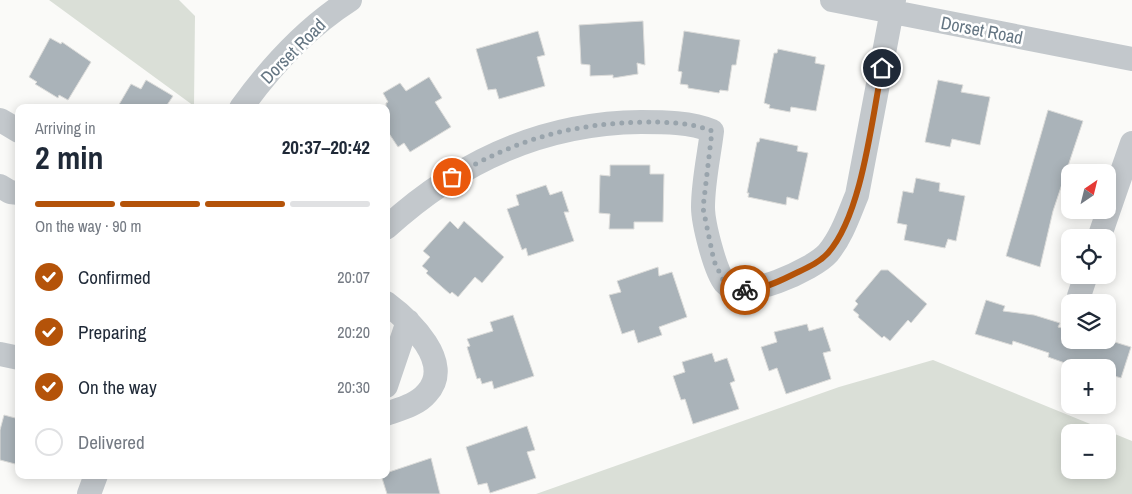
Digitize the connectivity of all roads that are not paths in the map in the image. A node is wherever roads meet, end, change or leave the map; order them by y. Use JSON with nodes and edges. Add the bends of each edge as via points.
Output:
{"nodes":[{"id":1,"x":350,"y":0,"type":"edge"},
{"id":2,"x":832,"y":0,"type":"edge"},
{"id":3,"x":893,"y":6,"type":"edge"},
{"id":4,"x":1132,"y":59,"type":"edge"},
{"id":5,"x":244,"y":104,"type":"edge"},
{"id":6,"x":0,"y":120,"type":"edge"},
{"id":7,"x":15,"y":129,"type":"edge"},
{"id":8,"x":1132,"y":143,"type":"edge"},
{"id":9,"x":0,"y":186,"type":"edge"},
{"id":10,"x":15,"y":193,"type":"edge"},
{"id":11,"x":390,"y":224,"type":"edge"},
{"id":12,"x":1102,"y":229,"type":"edge"},
{"id":13,"x":390,"y":306,"type":"edge"},
{"id":14,"x":408,"y":321,"type":"junction"},
{"id":15,"x":0,"y":354,"type":"edge"},
{"id":16,"x":15,"y":357,"type":"edge"},
{"id":17,"x":390,"y":374,"type":"edge"},
{"id":18,"x":390,"y":412,"type":"edge"},
{"id":19,"x":95,"y":479,"type":"edge"},
{"id":20,"x":89,"y":494,"type":"edge"}],
"edges":[{"from":1,"to":5,"type":"street","name":"Dorset Road","via":[[302,36],[278,60]]},
{"from":2,"to":3,"type":"street","name":"Dorset Road"},
{"from":3,"to":4,"type":"street","name":"Dorset Road"},
{"from":3,"to":11,"type":"street","via":[[857,195],[828,253],[816,263],[778,282],[750,290],[736,290],[725,284],[714,261],[703,208],[712,131],[704,128],[616,122],[577,127],[480,160],[438,186]]},
{"from":6,"to":7,"type":"street"},
{"from":8,"to":12,"type":"street"},
{"from":9,"to":10,"type":"street"},
{"from":13,"to":14,"type":"street"},
{"from":14,"to":17,"type":"street"},
{"from":14,"to":18,"type":"street","via":[[431,351],[436,378],[427,394]]},
{"from":15,"to":16,"type":"street"},
{"from":19,"to":20,"type":"street"}]}
